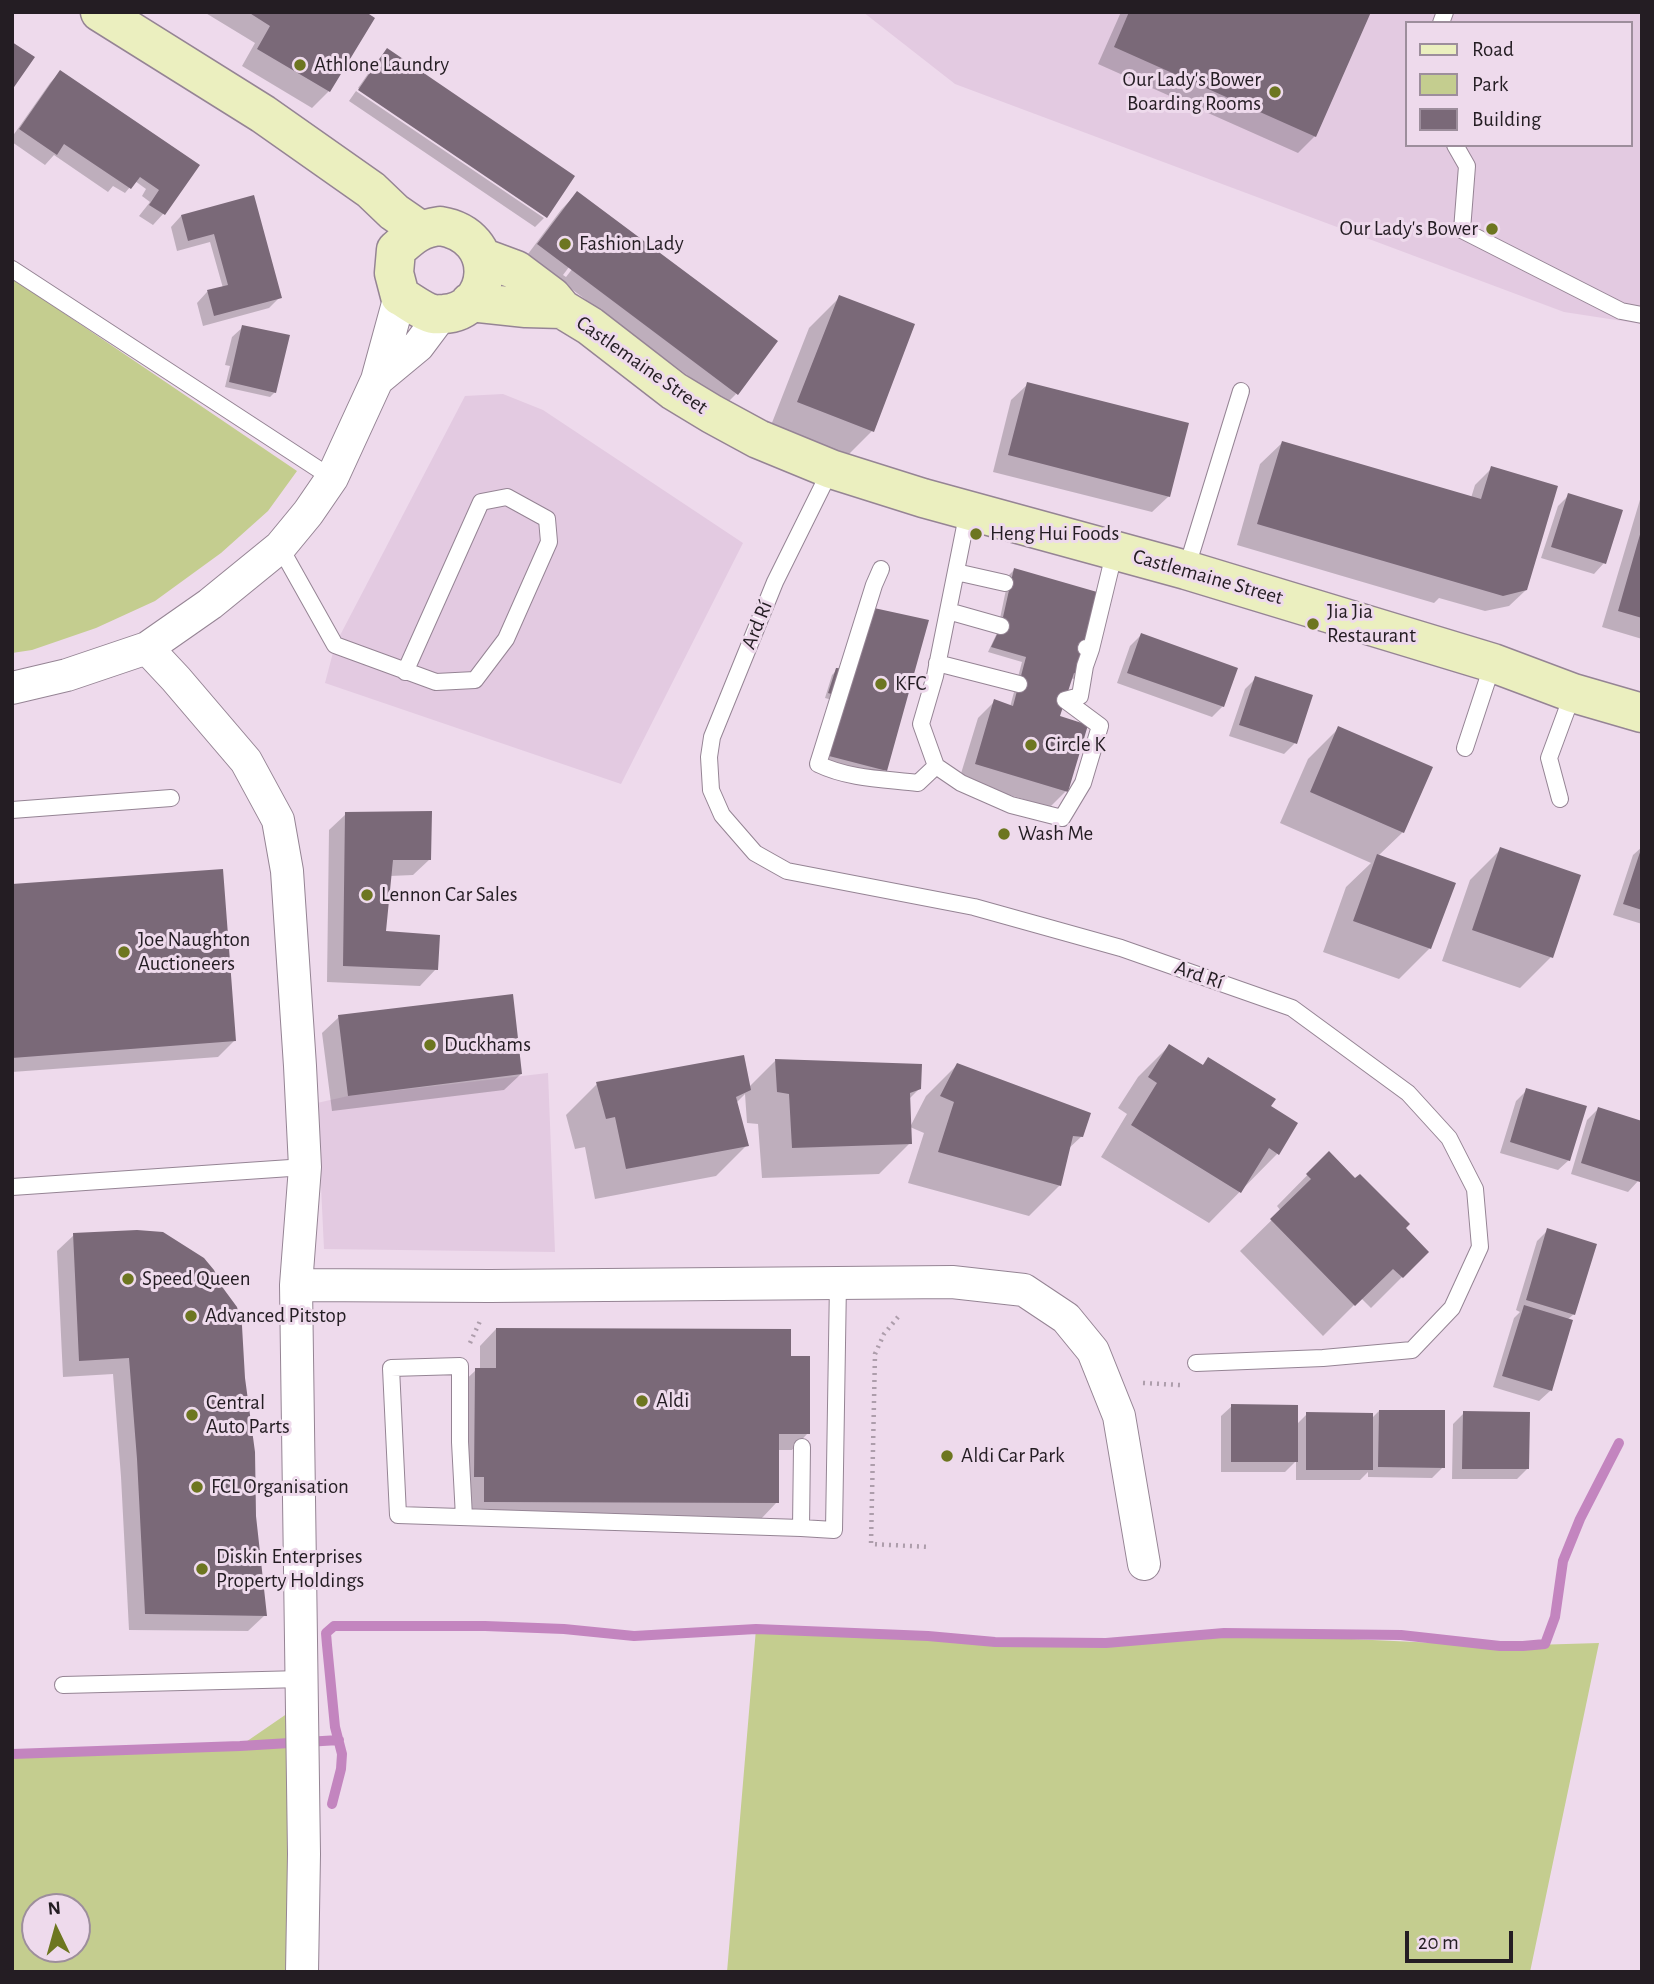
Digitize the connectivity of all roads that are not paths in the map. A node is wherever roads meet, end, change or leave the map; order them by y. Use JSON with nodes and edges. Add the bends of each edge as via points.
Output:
{"nodes":[{"id":1,"x":100,"y":12,"type":"edge"},
{"id":2,"x":1456,"y":147,"type":"edge"},
{"id":3,"x":408,"y":240,"type":"junction"},
{"id":4,"x":481,"y":257,"type":"junction"},
{"id":5,"x":12,"y":269,"type":"edge"},
{"id":6,"x":400,"y":296,"type":"junction"},
{"id":7,"x":456,"y":308,"type":"junction"},
{"id":8,"x":562,"y":309,"type":"junction"},
{"id":9,"x":1642,"y":315,"type":"edge"},
{"id":10,"x":377,"y":380,"type":"junction"},
{"id":11,"x":1241,"y":391,"type":"dead end"},
{"id":12,"x":831,"y":468,"type":"junction"},
{"id":13,"x":332,"y":478,"type":"junction"},
{"id":14,"x":968,"y":511,"type":"junction"},
{"id":15,"x":280,"y":547,"type":"junction"},
{"id":16,"x":1115,"y":551,"type":"junction"},
{"id":17,"x":881,"y":569,"type":"dead end"},
{"id":18,"x":1186,"y":570,"type":"junction"},
{"id":19,"x":956,"y":572,"type":"junction"},
{"id":20,"x":1005,"y":583,"type":"dead end"},
{"id":21,"x":948,"y":611,"type":"junction"},
{"id":22,"x":1001,"y":626,"type":"dead end"},
{"id":23,"x":147,"y":648,"type":"junction"},
{"id":24,"x":937,"y":663,"type":"junction"},
{"id":25,"x":1493,"y":663,"type":"junction"},
{"id":26,"x":405,"y":672,"type":"junction"},
{"id":27,"x":1019,"y":684,"type":"dead end"},
{"id":28,"x":12,"y":688,"type":"edge"},
{"id":29,"x":1573,"y":693,"type":"junction"},
{"id":30,"x":1642,"y":713,"type":"edge"},
{"id":31,"x":1465,"y":748,"type":"dead end"},
{"id":32,"x":936,"y":766,"type":"junction"},
{"id":33,"x":171,"y":799,"type":"dead end"},
{"id":34,"x":1560,"y":799,"type":"dead end"},
{"id":35,"x":12,"y":810,"type":"edge"},
{"id":36,"x":305,"y":1167,"type":"junction"},
{"id":37,"x":12,"y":1187,"type":"edge"},
{"id":38,"x":838,"y":1282,"type":"junction"},
{"id":39,"x":296,"y":1285,"type":"junction"},
{"id":40,"x":1196,"y":1363,"type":"dead end"},
{"id":41,"x":802,"y":1447,"type":"dead end"},
{"id":42,"x":464,"y":1517,"type":"junction"},
{"id":43,"x":801,"y":1528,"type":"junction"},
{"id":44,"x":1144,"y":1563,"type":"dead end"},
{"id":45,"x":302,"y":1679,"type":"junction"},
{"id":46,"x":63,"y":1685,"type":"dead end"},
{"id":47,"x":302,"y":1972,"type":"edge"}],
"edges":[{"from":1,"to":3,"type":"main road","via":[[263,114],[371,190],[394,212]]},
{"from":2,"to":9,"type":"lane","via":[[1467,166],[1462,230],[1621,311]]},
{"from":3,"to":4,"type":"main road","name":"Castlemaine Street","via":[[440,226],[452,228],[473,241]]},
{"from":3,"to":6,"type":"main road","via":[[394,273]]},
{"from":4,"to":7,"type":"main road","via":[[481,286]]},
{"from":4,"to":8,"type":"main road","name":"Castlemaine Street","via":[[516,270]]},
{"from":5,"to":13,"type":"lane"},
{"from":6,"to":7,"type":"main road","name":"Castlemaine Street","via":[[434,315]]},
{"from":6,"to":10,"type":"street"},
{"from":7,"to":8,"type":"main road","name":"Castlemaine Street"},
{"from":7,"to":10,"type":"street"},
{"from":8,"to":12,"type":"main road","name":"Castlemaine Street","via":[[712,414],[758,439]]},
{"from":10,"to":13,"type":"street"},
{"from":11,"to":18,"type":"lane"},
{"from":12,"to":14,"type":"main road","name":"Castlemaine Street"},
{"from":12,"to":40,"type":"lane","name":"Ard Rí","via":[[775,582],[712,737],[711,790],[722,815],[755,853],[787,871],[974,907],[1121,948],[1292,1008],[1408,1093],[1449,1138],[1475,1189],[1480,1247],[1452,1308],[1412,1350]]},
{"from":13,"to":15,"type":"street"},
{"from":14,"to":16,"type":"main road","name":"Castlemaine Street"},
{"from":14,"to":19,"type":"lane"},
{"from":15,"to":23,"type":"street"},
{"from":15,"to":26,"type":"lane","via":[[335,645]]},
{"from":16,"to":18,"type":"main road","name":"Castlemaine Street"},
{"from":16,"to":32,"type":"lane","via":[[1080,696],[1065,700],[1100,726],[1083,783],[1062,818],[1011,805],[961,783]]},
{"from":17,"to":32,"type":"lane","via":[[818,764],[862,777],[918,783]]},
{"from":18,"to":25,"type":"main road","name":"Castlemaine Street"},
{"from":19,"to":20,"type":"lane"},
{"from":19,"to":21,"type":"lane"},
{"from":21,"to":22,"type":"lane"},
{"from":21,"to":24,"type":"lane"},
{"from":23,"to":28,"type":"street"},
{"from":23,"to":36,"type":"street","via":[[246,761],[278,820],[287,871]]},
{"from":24,"to":27,"type":"lane"},
{"from":24,"to":32,"type":"lane","via":[[921,724]]},
{"from":25,"to":29,"type":"main road","name":"Castlemaine Street"},
{"from":25,"to":31,"type":"lane"},
{"from":26,"to":26,"type":"lane","via":[[436,682],[475,680],[506,639],[549,542],[547,519],[507,498],[481,502]]},
{"from":29,"to":30,"type":"main road","name":"Castlemaine Street"},
{"from":29,"to":34,"type":"lane","via":[[1549,758]]},
{"from":33,"to":35,"type":"lane"},
{"from":36,"to":37,"type":"lane"},
{"from":36,"to":39,"type":"street"},
{"from":38,"to":39,"type":"street"},
{"from":38,"to":43,"type":"lane","via":[[835,1530]]},
{"from":38,"to":44,"type":"street","via":[[952,1282],[1024,1290],[1066,1318],[1093,1351],[1119,1416]]},
{"from":39,"to":45,"type":"street"},
{"from":41,"to":43,"type":"lane"},
{"from":42,"to":42,"type":"lane","via":[[398,1515],[391,1368],[460,1366]]},
{"from":42,"to":43,"type":"lane"},
{"from":45,"to":46,"type":"lane"},
{"from":45,"to":47,"type":"street"}]}
